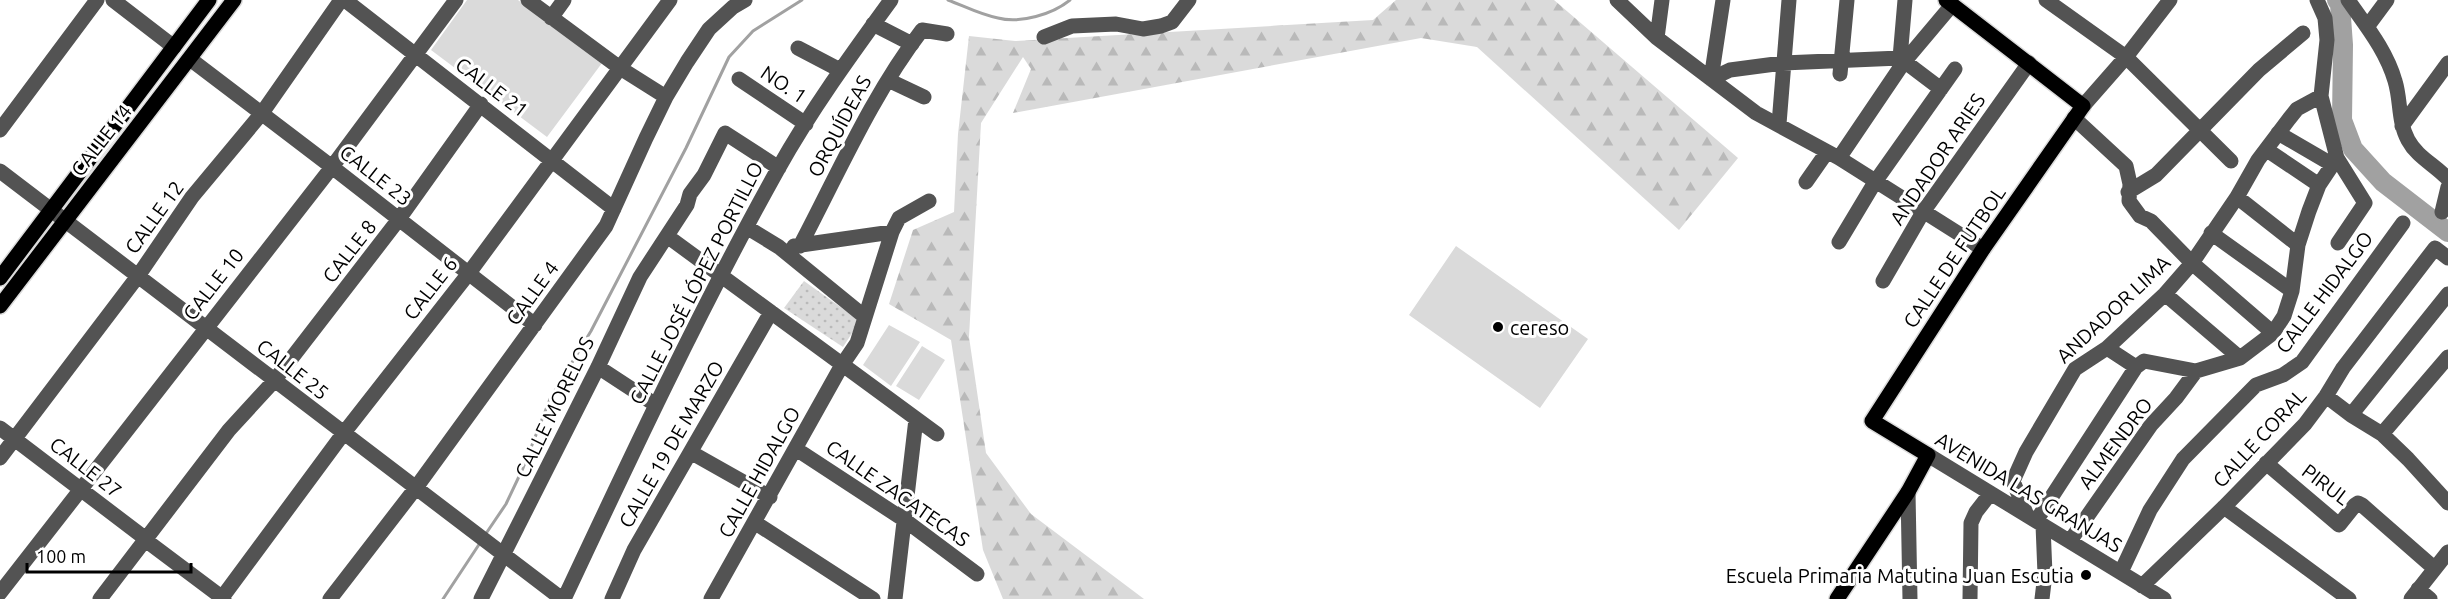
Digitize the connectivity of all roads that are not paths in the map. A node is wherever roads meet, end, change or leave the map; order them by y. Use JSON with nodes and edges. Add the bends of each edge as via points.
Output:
{"nodes":[{"id":1,"x":97,"y":0,"type":"edge"},
{"id":2,"x":113,"y":0,"type":"edge"},
{"id":3,"x":210,"y":0,"type":"edge"},
{"id":4,"x":234,"y":0,"type":"edge"},
{"id":5,"x":343,"y":0,"type":"edge"},
{"id":6,"x":456,"y":0,"type":"edge"},
{"id":7,"x":528,"y":0,"type":"edge"},
{"id":8,"x":564,"y":0,"type":"edge"},
{"id":9,"x":669,"y":0,"type":"edge"},
{"id":10,"x":745,"y":0,"type":"edge"},
{"id":11,"x":891,"y":0,"type":"edge"},
{"id":12,"x":1187,"y":0,"type":"edge"},
{"id":13,"x":1617,"y":0,"type":"edge"},
{"id":14,"x":1662,"y":0,"type":"edge"},
{"id":15,"x":1723,"y":0,"type":"edge"},
{"id":16,"x":1789,"y":0,"type":"edge"},
{"id":17,"x":1847,"y":0,"type":"edge"},
{"id":18,"x":1905,"y":0,"type":"edge"},
{"id":19,"x":2046,"y":0,"type":"edge"},
{"id":20,"x":2317,"y":0,"type":"edge"},
{"id":21,"x":2348,"y":0,"type":"edge"},
{"id":22,"x":2387,"y":0,"type":"edge"},
{"id":23,"x":2165,"y":1,"type":"edge"},
{"id":24,"x":1949,"y":2,"type":"edge"},
{"id":25,"x":551,"y":18,"type":"junction"},
{"id":26,"x":873,"y":24,"type":"junction"},
{"id":27,"x":2367,"y":27,"type":"junction"},
{"id":28,"x":2303,"y":33,"type":"dead end"},
{"id":29,"x":947,"y":34,"type":"dead end"},
{"id":30,"x":1044,"y":38,"type":"dead end"},
{"id":31,"x":1657,"y":38,"type":"junction"},
{"id":32,"x":912,"y":44,"type":"junction"},
{"id":33,"x":174,"y":47,"type":"junction"},
{"id":34,"x":798,"y":48,"type":"dead end"},
{"id":35,"x":414,"y":54,"type":"junction"},
{"id":36,"x":2126,"y":57,"type":"junction"},
{"id":37,"x":190,"y":59,"type":"junction"},
{"id":38,"x":1902,"y":60,"type":"junction"},
{"id":39,"x":1783,"y":63,"type":"junction"},
{"id":40,"x":2029,"y":63,"type":"junction"},
{"id":41,"x":2448,"y":63,"type":"edge"},
{"id":42,"x":1840,"y":67,"type":"junction"},
{"id":43,"x":620,"y":68,"type":"junction"},
{"id":44,"x":1955,"y":69,"type":"dead end"},
{"id":45,"x":840,"y":70,"type":"junction"},
{"id":46,"x":739,"y":80,"type":"dead end"},
{"id":47,"x":888,"y":80,"type":"junction"},
{"id":48,"x":1711,"y":80,"type":"junction"},
{"id":49,"x":1941,"y":88,"type":"junction"},
{"id":50,"x":2321,"y":96,"type":"junction"},
{"id":51,"x":666,"y":97,"type":"junction"},
{"id":52,"x":924,"y":97,"type":"dead end"},
{"id":53,"x":481,"y":105,"type":"junction"},
{"id":54,"x":2078,"y":112,"type":"junction"},
{"id":55,"x":262,"y":113,"type":"junction"},
{"id":56,"x":806,"y":124,"type":"junction"},
{"id":57,"x":1779,"y":124,"type":"junction"},
{"id":58,"x":2402,"y":126,"type":"junction"},
{"id":59,"x":2201,"y":129,"type":"junction"},
{"id":60,"x":0,"y":130,"type":"edge"},
{"id":61,"x":2278,"y":133,"type":"junction"},
{"id":62,"x":2267,"y":150,"type":"junction"},
{"id":63,"x":1833,"y":155,"type":"junction"},
{"id":64,"x":553,"y":160,"type":"junction"},
{"id":65,"x":2231,"y":161,"type":"dead end"},
{"id":66,"x":2335,"y":162,"type":"junction"},
{"id":67,"x":332,"y":167,"type":"junction"},
{"id":68,"x":778,"y":168,"type":"junction"},
{"id":69,"x":0,"y":171,"type":"edge"},
{"id":70,"x":2446,"y":171,"type":"edge"},
{"id":71,"x":1806,"y":182,"type":"dead end"},
{"id":72,"x":1875,"y":182,"type":"junction"},
{"id":73,"x":2319,"y":185,"type":"junction"},
{"id":74,"x":2448,"y":187,"type":"edge"},
{"id":75,"x":2128,"y":192,"type":"junction"},
{"id":76,"x":2237,"y":196,"type":"junction"},
{"id":77,"x":929,"y":201,"type":"dead end"},
{"id":78,"x":614,"y":208,"type":"junction"},
{"id":79,"x":52,"y":210,"type":"junction"},
{"id":80,"x":1923,"y":212,"type":"junction"},
{"id":81,"x":2442,"y":212,"type":"dead end"},
{"id":82,"x":399,"y":219,"type":"junction"},
{"id":83,"x":66,"y":220,"type":"junction"},
{"id":84,"x":2403,"y":223,"type":"dead end"},
{"id":85,"x":748,"y":228,"type":"junction"},
{"id":86,"x":891,"y":232,"type":"junction"},
{"id":87,"x":2211,"y":233,"type":"junction"},
{"id":88,"x":667,"y":236,"type":"junction"},
{"id":89,"x":1839,"y":242,"type":"dead end"},
{"id":90,"x":2338,"y":243,"type":"dead end"},
{"id":91,"x":2298,"y":245,"type":"junction"},
{"id":92,"x":800,"y":246,"type":"junction"},
{"id":93,"x":779,"y":247,"type":"junction"},
{"id":94,"x":1983,"y":249,"type":"junction"},
{"id":95,"x":2186,"y":256,"type":"junction"},
{"id":96,"x":2448,"y":258,"type":"edge"},
{"id":97,"x":469,"y":273,"type":"junction"},
{"id":98,"x":138,"y":276,"type":"junction"},
{"id":99,"x":722,"y":276,"type":"junction"},
{"id":100,"x":0,"y":278,"type":"edge"},
{"id":101,"x":1883,"y":281,"type":"dead end"},
{"id":102,"x":2292,"y":291,"type":"junction"},
{"id":103,"x":2165,"y":294,"type":"junction"},
{"id":104,"x":2448,"y":294,"type":"edge"},
{"id":105,"x":0,"y":306,"type":"edge"},
{"id":106,"x":771,"y":312,"type":"junction"},
{"id":107,"x":865,"y":317,"type":"junction"},
{"id":108,"x":535,"y":325,"type":"junction"},
{"id":109,"x":205,"y":327,"type":"junction"},
{"id":110,"x":2273,"y":333,"type":"junction"},
{"id":111,"x":2107,"y":348,"type":"junction"},
{"id":112,"x":2448,"y":357,"type":"edge"},
{"id":113,"x":2240,"y":358,"type":"junction"},
{"id":114,"x":842,"y":365,"type":"junction"},
{"id":115,"x":2136,"y":366,"type":"junction"},
{"id":116,"x":598,"y":368,"type":"junction"},
{"id":117,"x":2196,"y":371,"type":"junction"},
{"id":118,"x":274,"y":381,"type":"junction"},
{"id":119,"x":2326,"y":396,"type":"junction"},
{"id":120,"x":656,"y":405,"type":"junction"},
{"id":121,"x":2351,"y":415,"type":"junction"},
{"id":122,"x":916,"y":419,"type":"junction"},
{"id":123,"x":1872,"y":421,"type":"joint"},
{"id":124,"x":0,"y":428,"type":"edge"},
{"id":125,"x":343,"y":434,"type":"junction"},
{"id":126,"x":937,"y":434,"type":"dead end"},
{"id":127,"x":2382,"y":434,"type":"junction"},
{"id":128,"x":15,"y":439,"type":"junction"},
{"id":129,"x":796,"y":449,"type":"junction"},
{"id":130,"x":692,"y":453,"type":"junction"},
{"id":131,"x":1928,"y":455,"type":"junction"},
{"id":132,"x":0,"y":458,"type":"edge"},
{"id":133,"x":2266,"y":463,"type":"junction"},
{"id":134,"x":415,"y":489,"type":"junction"},
{"id":135,"x":80,"y":490,"type":"junction"},
{"id":136,"x":1908,"y":492,"type":"junction"},
{"id":137,"x":1995,"y":496,"type":"junction"},
{"id":138,"x":770,"y":497,"type":"junction"},
{"id":139,"x":2448,"y":503,"type":"edge"},
{"id":140,"x":2224,"y":507,"type":"junction"},
{"id":141,"x":2031,"y":517,"type":"junction"},
{"id":142,"x":906,"y":521,"type":"junction"},
{"id":143,"x":754,"y":522,"type":"junction"},
{"id":144,"x":149,"y":542,"type":"junction"},
{"id":145,"x":2070,"y":542,"type":"junction"},
{"id":146,"x":499,"y":552,"type":"junction"},
{"id":147,"x":2448,"y":552,"type":"edge"},
{"id":148,"x":2434,"y":568,"type":"junction"},
{"id":149,"x":2121,"y":572,"type":"junction"},
{"id":150,"x":977,"y":574,"type":"dead end"},
{"id":151,"x":1849,"y":582,"type":"junction"},
{"id":152,"x":2142,"y":586,"type":"junction"},
{"id":153,"x":0,"y":593,"type":"edge"},
{"id":154,"x":2414,"y":594,"type":"edge"},
{"id":155,"x":223,"y":598,"type":"edge"},
{"id":156,"x":100,"y":599,"type":"edge"},
{"id":157,"x":112,"y":599,"type":"edge"},
{"id":158,"x":330,"y":599,"type":"edge"},
{"id":159,"x":481,"y":599,"type":"edge"},
{"id":160,"x":563,"y":599,"type":"edge"},
{"id":161,"x":612,"y":599,"type":"edge"},
{"id":162,"x":711,"y":599,"type":"edge"},
{"id":163,"x":873,"y":599,"type":"edge"},
{"id":164,"x":895,"y":599,"type":"edge"},
{"id":165,"x":1837,"y":599,"type":"edge"},
{"id":166,"x":1849,"y":599,"type":"edge"},
{"id":167,"x":1910,"y":599,"type":"edge"},
{"id":168,"x":1970,"y":599,"type":"edge"},
{"id":169,"x":2042,"y":599,"type":"edge"},
{"id":170,"x":2164,"y":599,"type":"edge"},
{"id":171,"x":2349,"y":599,"type":"edge"},
{"id":172,"x":2430,"y":599,"type":"edge"}],
"edges":[{"from":1,"to":60,"type":"street"},
{"from":2,"to":33,"type":"street"},
{"from":3,"to":33,"type":"main road","name":"CALLE 14"},
{"from":4,"to":37,"type":"main road","name":"CALLE 14"},
{"from":5,"to":35,"type":"street","name":"CALLE 21"},
{"from":5,"to":55,"type":"street","name":"CALLE 12"},
{"from":6,"to":35,"type":"street","name":"CALLE 10"},
{"from":7,"to":25,"type":"street"},
{"from":8,"to":25,"type":"street"},
{"from":9,"to":43,"type":"street","name":"CALLE 6"},
{"from":10,"to":51,"type":"street","name":"CALLE 4","via":[[709,30]]},
{"from":11,"to":26,"type":"street","name":"CALLE JOSÉ LÓPEZ PORTILLO"},
{"from":12,"to":30,"type":"street","via":[[1172,22],[1161,26],[1072,26]]},
{"from":13,"to":31,"type":"street"},
{"from":14,"to":31,"type":"street"},
{"from":15,"to":48,"type":"street"},
{"from":16,"to":39,"type":"street"},
{"from":17,"to":42,"type":"street"},
{"from":18,"to":38,"type":"street"},
{"from":19,"to":36,"type":"street"},
{"from":20,"to":50,"type":"street","via":[[2325,18],[2327,40]]},
{"from":21,"to":27,"type":"street"},
{"from":22,"to":27,"type":"street"},
{"from":23,"to":36,"type":"street"},
{"from":24,"to":38,"type":"street"},
{"from":24,"to":40,"type":"main road"},
{"from":25,"to":43,"type":"street"},
{"from":26,"to":32,"type":"street"},
{"from":26,"to":45,"type":"street","name":"CALLE JOSÉ LÓPEZ PORTILLO"},
{"from":27,"to":58,"type":"street","via":[[2379,42],[2396,83]]},
{"from":28,"to":59,"type":"street","via":[[2259,69]]},
{"from":29,"to":32,"type":"street","name":"ORQUÍDEAS","via":[[922,30]]},
{"from":31,"to":48,"type":"street"},
{"from":32,"to":47,"type":"street","name":"ORQUÍDEAS"},
{"from":33,"to":79,"type":"main road","name":"CALLE 14"},
{"from":34,"to":45,"type":"street"},
{"from":35,"to":53,"type":"street","name":"CALLE 21"},
{"from":35,"to":67,"type":"street","name":"CALLE 10"},
{"from":36,"to":54,"type":"street"},
{"from":36,"to":59,"type":"street"},
{"from":37,"to":55,"type":"street","name":"CALLE 23"},
{"from":37,"to":83,"type":"main road","name":"CALLE 14"},
{"from":38,"to":42,"type":"street"},
{"from":38,"to":49,"type":"street"},
{"from":38,"to":63,"type":"street"},
{"from":39,"to":42,"type":"street"},
{"from":39,"to":48,"type":"street","via":[[1730,70]]},
{"from":39,"to":57,"type":"street"},
{"from":40,"to":54,"type":"main road"},
{"from":40,"to":80,"type":"street","name":"ANDADOR ARIES"},
{"from":41,"to":58,"type":"street"},
{"from":43,"to":51,"type":"street"},
{"from":43,"to":64,"type":"street","name":"CALLE 6"},
{"from":44,"to":49,"type":"street"},
{"from":45,"to":56,"type":"street","name":"CALLE JOSÉ LÓPEZ PORTILLO"},
{"from":46,"to":56,"type":"street","name":"NO. 1"},
{"from":47,"to":52,"type":"street"},
{"from":47,"to":92,"type":"street","name":"ORQUÍDEAS"},
{"from":48,"to":57,"type":"street","via":[[1756,113]]},
{"from":49,"to":72,"type":"street"},
{"from":50,"to":61,"type":"street","name":"ANDADOR LIMA","via":[[2297,109]]},
{"from":50,"to":66,"type":"street"},
{"from":51,"to":78,"type":"street","name":"CALLE 4"},
{"from":53,"to":64,"type":"street","name":"CALLE 21"},
{"from":53,"to":82,"type":"street","name":"CALLE 8"},
{"from":54,"to":75,"type":"street","via":[[2126,166]]},
{"from":54,"to":94,"type":"main road","name":"CALLE DE FUTBOL"},
{"from":55,"to":67,"type":"street","name":"CALLE 23"},
{"from":55,"to":98,"type":"street","name":"CALLE 12","via":[[192,197]]},
{"from":56,"to":68,"type":"street","name":"CALLE JOSÉ LÓPEZ PORTILLO"},
{"from":57,"to":63,"type":"street"},
{"from":58,"to":70,"type":"street","via":[[2417,153]]},
{"from":59,"to":65,"type":"street"},
{"from":59,"to":75,"type":"street","via":[[2156,175]]},
{"from":61,"to":62,"type":"street","name":"ANDADOR LIMA"},
{"from":61,"to":66,"type":"street"},
{"from":62,"to":73,"type":"street"},
{"from":62,"to":76,"type":"street","name":"ANDADOR LIMA"},
{"from":63,"to":71,"type":"street"},
{"from":63,"to":72,"type":"street"},
{"from":64,"to":78,"type":"street","name":"CALLE 21"},
{"from":64,"to":97,"type":"street","name":"CALLE 6"},
{"from":66,"to":73,"type":"street"},
{"from":66,"to":90,"type":"street","via":[[2365,203]]},
{"from":67,"to":82,"type":"street","name":"CALLE 23"},
{"from":67,"to":109,"type":"street","name":"CALLE 10"},
{"from":68,"to":85,"type":"street","name":"CALLE JOSÉ LÓPEZ PORTILLO"},
{"from":68,"to":88,"type":"street","name":"CALLE MORELOS","via":[[725,133]]},
{"from":69,"to":79,"type":"street","name":"CALLE 25"},
{"from":72,"to":80,"type":"street"},
{"from":72,"to":89,"type":"street"},
{"from":73,"to":91,"type":"street"},
{"from":74,"to":81,"type":"street"},
{"from":75,"to":95,"type":"street","via":[[2129,201],[2140,216],[2151,221]]},
{"from":76,"to":87,"type":"street","name":"ANDADOR LIMA"},
{"from":76,"to":91,"type":"street"},
{"from":77,"to":86,"type":"street","via":[[899,218]]},
{"from":78,"to":108,"type":"street","name":"CALLE 4","via":[[606,226]]},
{"from":79,"to":83,"type":"street","name":"CALLE 25"},
{"from":79,"to":100,"type":"main road","name":"CALLE 14"},
{"from":80,"to":94,"type":"street"},
{"from":80,"to":101,"type":"street","name":"ANDADOR ARIES"},
{"from":82,"to":97,"type":"street","name":"CALLE 23"},
{"from":82,"to":118,"type":"street","name":"CALLE 8"},
{"from":83,"to":98,"type":"street","name":"CALLE 25"},
{"from":83,"to":105,"type":"main road","name":"CALLE 14"},
{"from":84,"to":149,"type":"street","name":"CALLE HIDALGO","via":[[2302,362],[2256,386],[2183,459],[2150,510]]},
{"from":85,"to":93,"type":"street"},
{"from":85,"to":99,"type":"street","name":"CALLE JOSÉ LÓPEZ PORTILLO"},
{"from":86,"to":92,"type":"street"},
{"from":86,"to":107,"type":"street","name":"CALLE HIDALGO"},
{"from":87,"to":95,"type":"street","name":"ANDADOR LIMA"},
{"from":87,"to":102,"type":"street"},
{"from":88,"to":99,"type":"street"},
{"from":88,"to":116,"type":"street","name":"CALLE MORELOS","via":[[640,278]]},
{"from":91,"to":102,"type":"street"},
{"from":92,"to":93,"type":"street"},
{"from":93,"to":107,"type":"street"},
{"from":94,"to":123,"type":"main road","name":"CALLE DE FUTBOL"},
{"from":95,"to":103,"type":"street","name":"ANDADOR LIMA"},
{"from":95,"to":110,"type":"street"},
{"from":96,"to":119,"type":"street","name":"CALLE CORAL","via":[[2435,248]]},
{"from":97,"to":108,"type":"street","name":"CALLE 23"},
{"from":97,"to":125,"type":"street","name":"CALLE 6"},
{"from":98,"to":109,"type":"street","name":"CALLE 25"},
{"from":98,"to":128,"type":"street","name":"CALLE 12"},
{"from":99,"to":106,"type":"street"},
{"from":99,"to":120,"type":"street","name":"CALLE JOSÉ LÓPEZ PORTILLO"},
{"from":102,"to":110,"type":"street","via":[[2284,316]]},
{"from":103,"to":111,"type":"street","name":"ANDADOR LIMA"},
{"from":103,"to":113,"type":"street"},
{"from":104,"to":121,"type":"street"},
{"from":106,"to":114,"type":"street"},
{"from":106,"to":130,"type":"street","name":"CALLE 19 DE MARZO"},
{"from":107,"to":114,"type":"street","name":"CALLE HIDALGO","via":[[857,343]]},
{"from":108,"to":134,"type":"street","name":"CALLE 4"},
{"from":109,"to":118,"type":"street","name":"CALLE 25"},
{"from":109,"to":135,"type":"street","name":"CALLE 10"},
{"from":110,"to":113,"type":"street"},
{"from":111,"to":115,"type":"street"},
{"from":111,"to":141,"type":"street","name":"ANDADOR LIMA","via":[[2075,369],[2020,463],[2013,481]]},
{"from":112,"to":127,"type":"street"},
{"from":113,"to":117,"type":"street"},
{"from":114,"to":122,"type":"street"},
{"from":114,"to":129,"type":"street","name":"CALLE HIDALGO"},
{"from":115,"to":117,"type":"street","via":[[2144,361]]},
{"from":115,"to":141,"type":"street"},
{"from":116,"to":120,"type":"street"},
{"from":116,"to":146,"type":"street","name":"CALLE MORELOS"},
{"from":117,"to":145,"type":"street","name":"ALMENDRO","via":[[2151,425]]},
{"from":118,"to":125,"type":"street","name":"CALLE 25"},
{"from":118,"to":144,"type":"street","name":"CALLE 8","via":[[229,430]]},
{"from":119,"to":121,"type":"street"},
{"from":119,"to":133,"type":"street","name":"CALLE CORAL","via":[[2305,424]]},
{"from":120,"to":160,"type":"street","name":"CALLE JOSÉ LÓPEZ PORTILLO"},
{"from":121,"to":127,"type":"street"},
{"from":122,"to":126,"type":"street"},
{"from":122,"to":142,"type":"street"},
{"from":123,"to":131,"type":"main road","name":"AVENIDA LAS GRANJAS"},
{"from":124,"to":128,"type":"street","name":"CALLE 27"},
{"from":125,"to":134,"type":"street","name":"CALLE 25"},
{"from":125,"to":155,"type":"street","name":"CALLE 6"},
{"from":127,"to":139,"type":"street"},
{"from":128,"to":132,"type":"street","name":"CALLE 12"},
{"from":128,"to":135,"type":"street","name":"CALLE 27"},
{"from":129,"to":138,"type":"street","name":"CALLE HIDALGO"},
{"from":129,"to":142,"type":"street","name":"CALLE ZACATECAS"},
{"from":130,"to":138,"type":"street"},
{"from":130,"to":161,"type":"street","name":"CALLE 19 DE MARZO","via":[[634,550]]},
{"from":131,"to":136,"type":"main road"},
{"from":131,"to":137,"type":"street","name":"AVENIDA LAS GRANJAS"},
{"from":133,"to":140,"type":"street","name":"CALLE CORAL"},
{"from":133,"to":148,"type":"street","name":"PIRUL","via":[[2340,525],[2358,503]]},
{"from":134,"to":146,"type":"street","name":"CALLE 25"},
{"from":134,"to":158,"type":"street","name":"CALLE 4"},
{"from":135,"to":144,"type":"street","name":"CALLE 27"},
{"from":135,"to":153,"type":"street","name":"CALLE 10"},
{"from":136,"to":151,"type":"main road"},
{"from":136,"to":167,"type":"street"},
{"from":137,"to":141,"type":"street","name":"AVENIDA LAS GRANJAS"},
{"from":137,"to":168,"type":"street","via":[[1971,523]]},
{"from":138,"to":143,"type":"street","name":"CALLE HIDALGO"},
{"from":140,"to":152,"type":"street","name":"CALLE CORAL"},
{"from":140,"to":171,"type":"street"},
{"from":141,"to":145,"type":"street","name":"AVENIDA LAS GRANJAS"},
{"from":141,"to":169,"type":"street","name":"ANDADOR LIMA","via":[[2045,574]]},
{"from":142,"to":150,"type":"street","name":"CALLE ZACATECAS"},
{"from":142,"to":164,"type":"street"},
{"from":143,"to":162,"type":"street","name":"CALLE HIDALGO"},
{"from":143,"to":163,"type":"street"},
{"from":144,"to":155,"type":"street","name":"CALLE 27"},
{"from":144,"to":156,"type":"street","name":"CALLE 8"},
{"from":144,"to":157,"type":"street","name":"CALLE 8"},
{"from":145,"to":149,"type":"street","name":"AVENIDA LAS GRANJAS"},
{"from":146,"to":159,"type":"street","name":"CALLE MORELOS"},
{"from":146,"to":160,"type":"street","name":"CALLE 25"},
{"from":147,"to":148,"type":"street"},
{"from":148,"to":154,"type":"street"},
{"from":149,"to":152,"type":"street","name":"AVENIDA LAS GRANJAS"},
{"from":151,"to":165,"type":"main road"},
{"from":151,"to":166,"type":"street"},
{"from":152,"to":170,"type":"street","name":"AVENIDA LAS GRANJAS"},
{"from":154,"to":172,"type":"street"}]}
